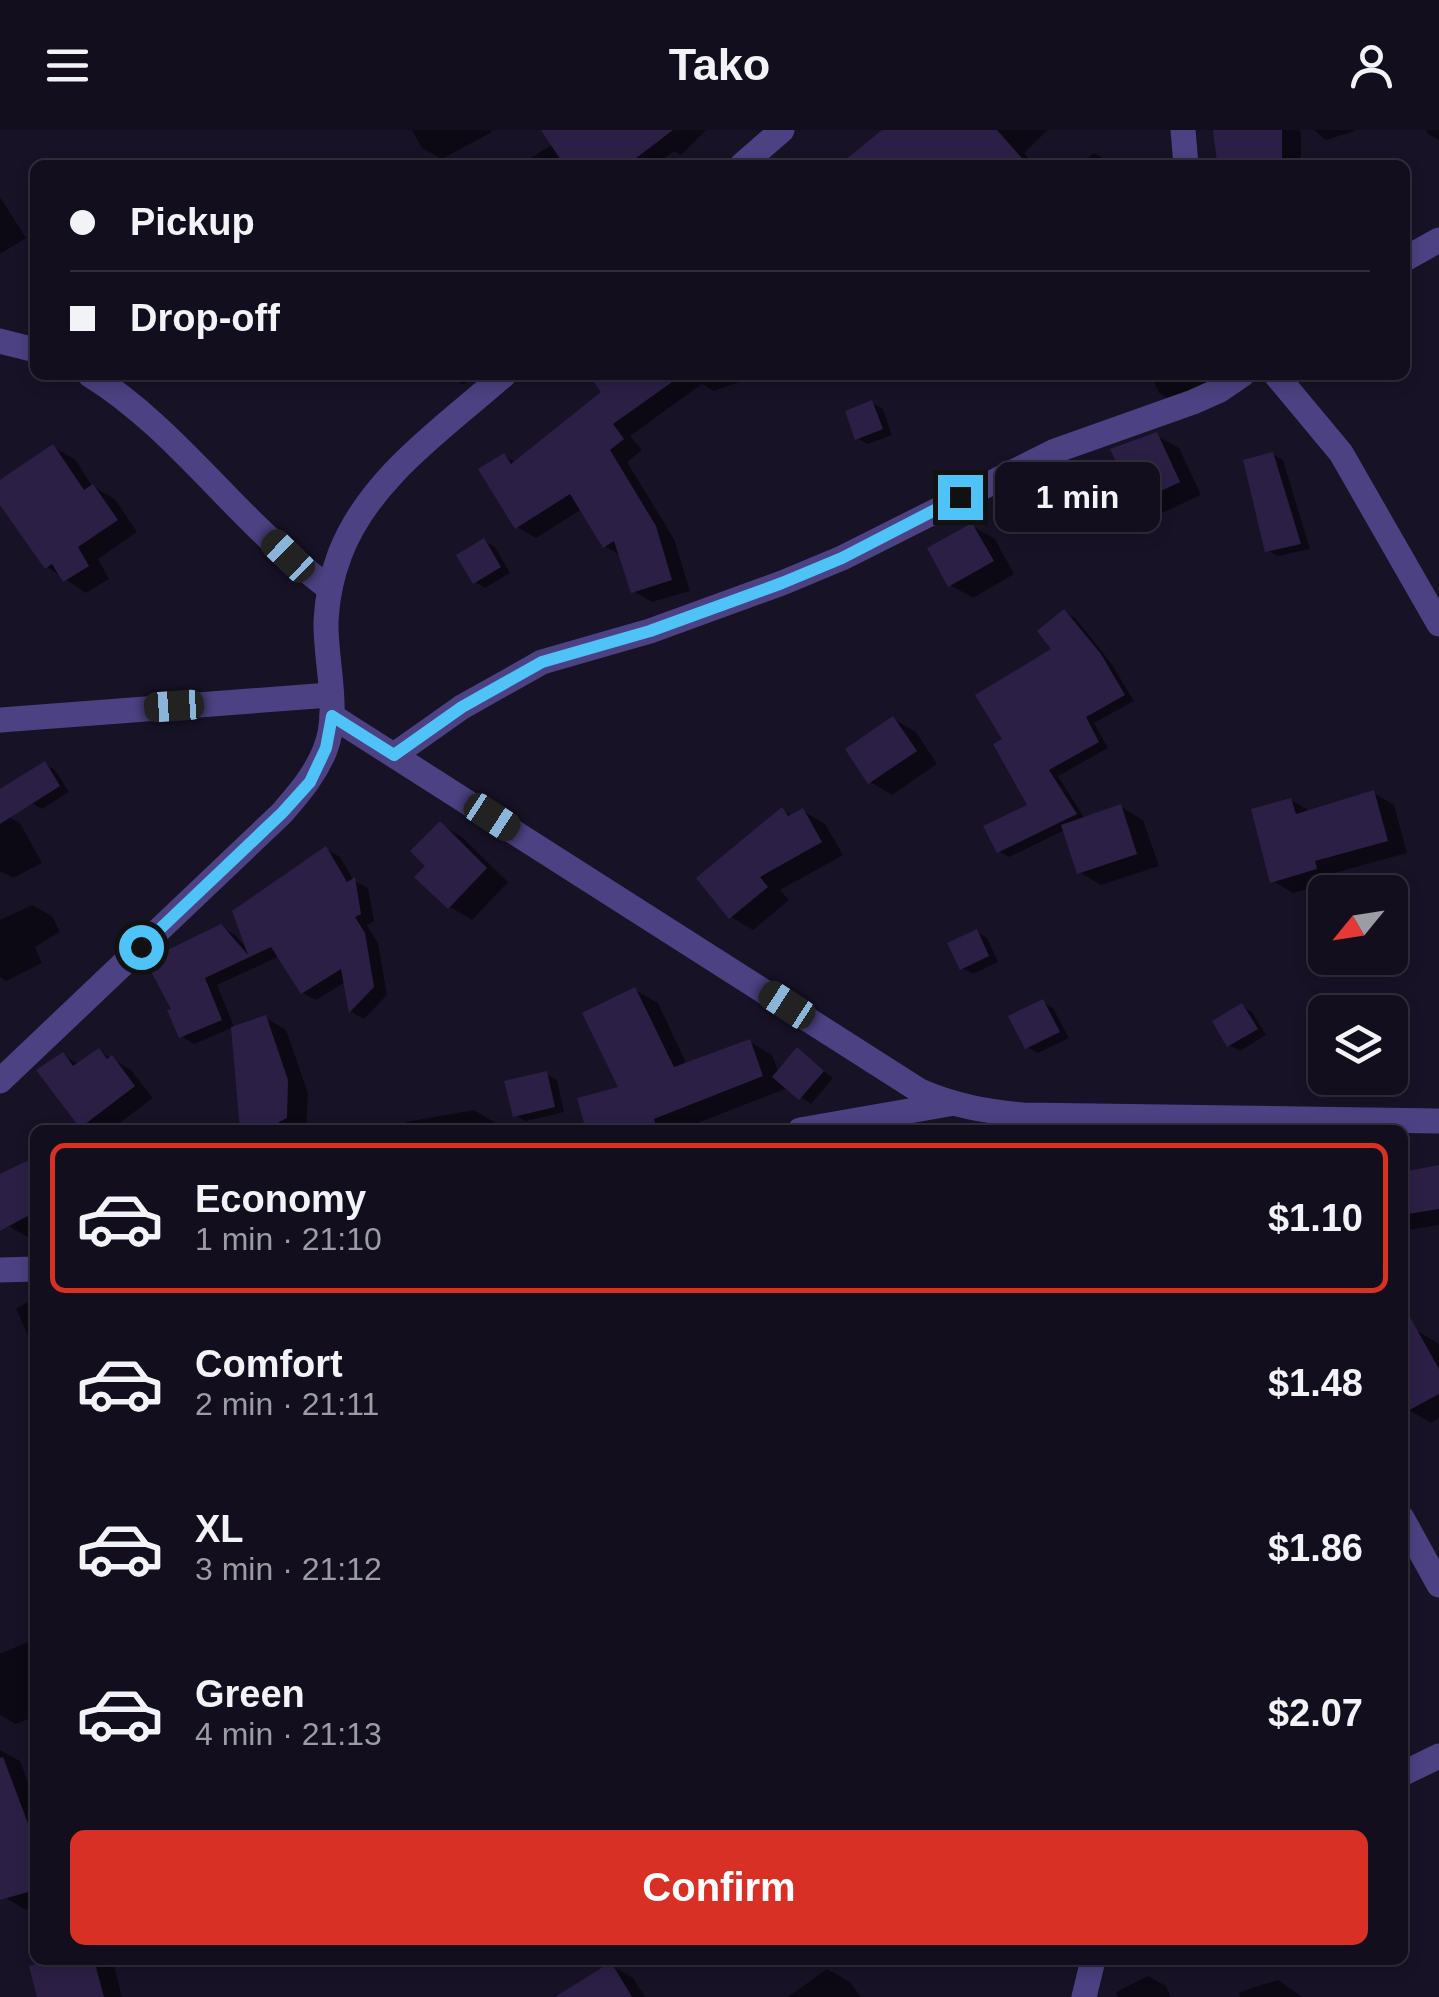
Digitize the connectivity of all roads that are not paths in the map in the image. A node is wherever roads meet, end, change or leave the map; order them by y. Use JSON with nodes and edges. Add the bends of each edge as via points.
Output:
{"nodes":[{"id":1,"x":782,"y":130,"type":"edge"},
{"id":2,"x":1183,"y":130,"type":"edge"},
{"id":3,"x":748,"y":160,"type":"edge"},
{"id":4,"x":1186,"y":160,"type":"edge"},
{"id":5,"x":1439,"y":240,"type":"edge"},
{"id":6,"x":1410,"y":255,"type":"edge"},
{"id":7,"x":0,"y":341,"type":"edge"},
{"id":8,"x":30,"y":349,"type":"edge"},
{"id":9,"x":98,"y":380,"type":"edge"},
{"id":10,"x":498,"y":380,"type":"edge"},
{"id":11,"x":1235,"y":380,"type":"edge"},
{"id":12,"x":1280,"y":380,"type":"edge"},
{"id":13,"x":330,"y":589,"type":"junction"},
{"id":14,"x":1439,"y":624,"type":"edge"},
{"id":15,"x":331,"y":705,"type":"junction"},
{"id":16,"x":0,"y":720,"type":"edge"},
{"id":17,"x":394,"y":755,"type":"junction"},
{"id":18,"x":0,"y":1080,"type":"edge"},
{"id":19,"x":949,"y":1104,"type":"junction"},
{"id":20,"x":1439,"y":1122,"type":"edge"},
{"id":21,"x":1196,"y":1123,"type":"edge"},
{"id":22,"x":829,"y":1125,"type":"edge"},
{"id":23,"x":30,"y":1269,"type":"edge"},
{"id":24,"x":0,"y":1270,"type":"edge"},
{"id":25,"x":1408,"y":1529,"type":"edge"},
{"id":26,"x":1439,"y":1585,"type":"edge"},
{"id":27,"x":1439,"y":1756,"type":"edge"},
{"id":28,"x":1408,"y":1771,"type":"edge"},
{"id":29,"x":1092,"y":1965,"type":"edge"},
{"id":30,"x":1084,"y":1997,"type":"edge"}],
"edges":[{"from":1,"to":3,"type":"street"},
{"from":2,"to":4,"type":"street"},
{"from":5,"to":6,"type":"street"},
{"from":7,"to":8,"type":"street"},
{"from":9,"to":13,"type":"street"},
{"from":10,"to":13,"type":"street","via":[[402,465],[359,516]]},
{"from":11,"to":17,"type":"street","via":[[1193,402],[1055,451],[797,577],[542,662]]},
{"from":12,"to":14,"type":"street","via":[[1341,452]]},
{"from":13,"to":15,"type":"street"},
{"from":15,"to":16,"type":"street"},
{"from":15,"to":17,"type":"street"},
{"from":15,"to":18,"type":"street","via":[[326,748],[310,782]]},
{"from":17,"to":19,"type":"street"},
{"from":19,"to":21,"type":"street"},
{"from":19,"to":22,"type":"street"},
{"from":20,"to":21,"type":"street"},
{"from":23,"to":24,"type":"street"},
{"from":25,"to":26,"type":"street"},
{"from":27,"to":28,"type":"street"},
{"from":29,"to":30,"type":"street"}]}
